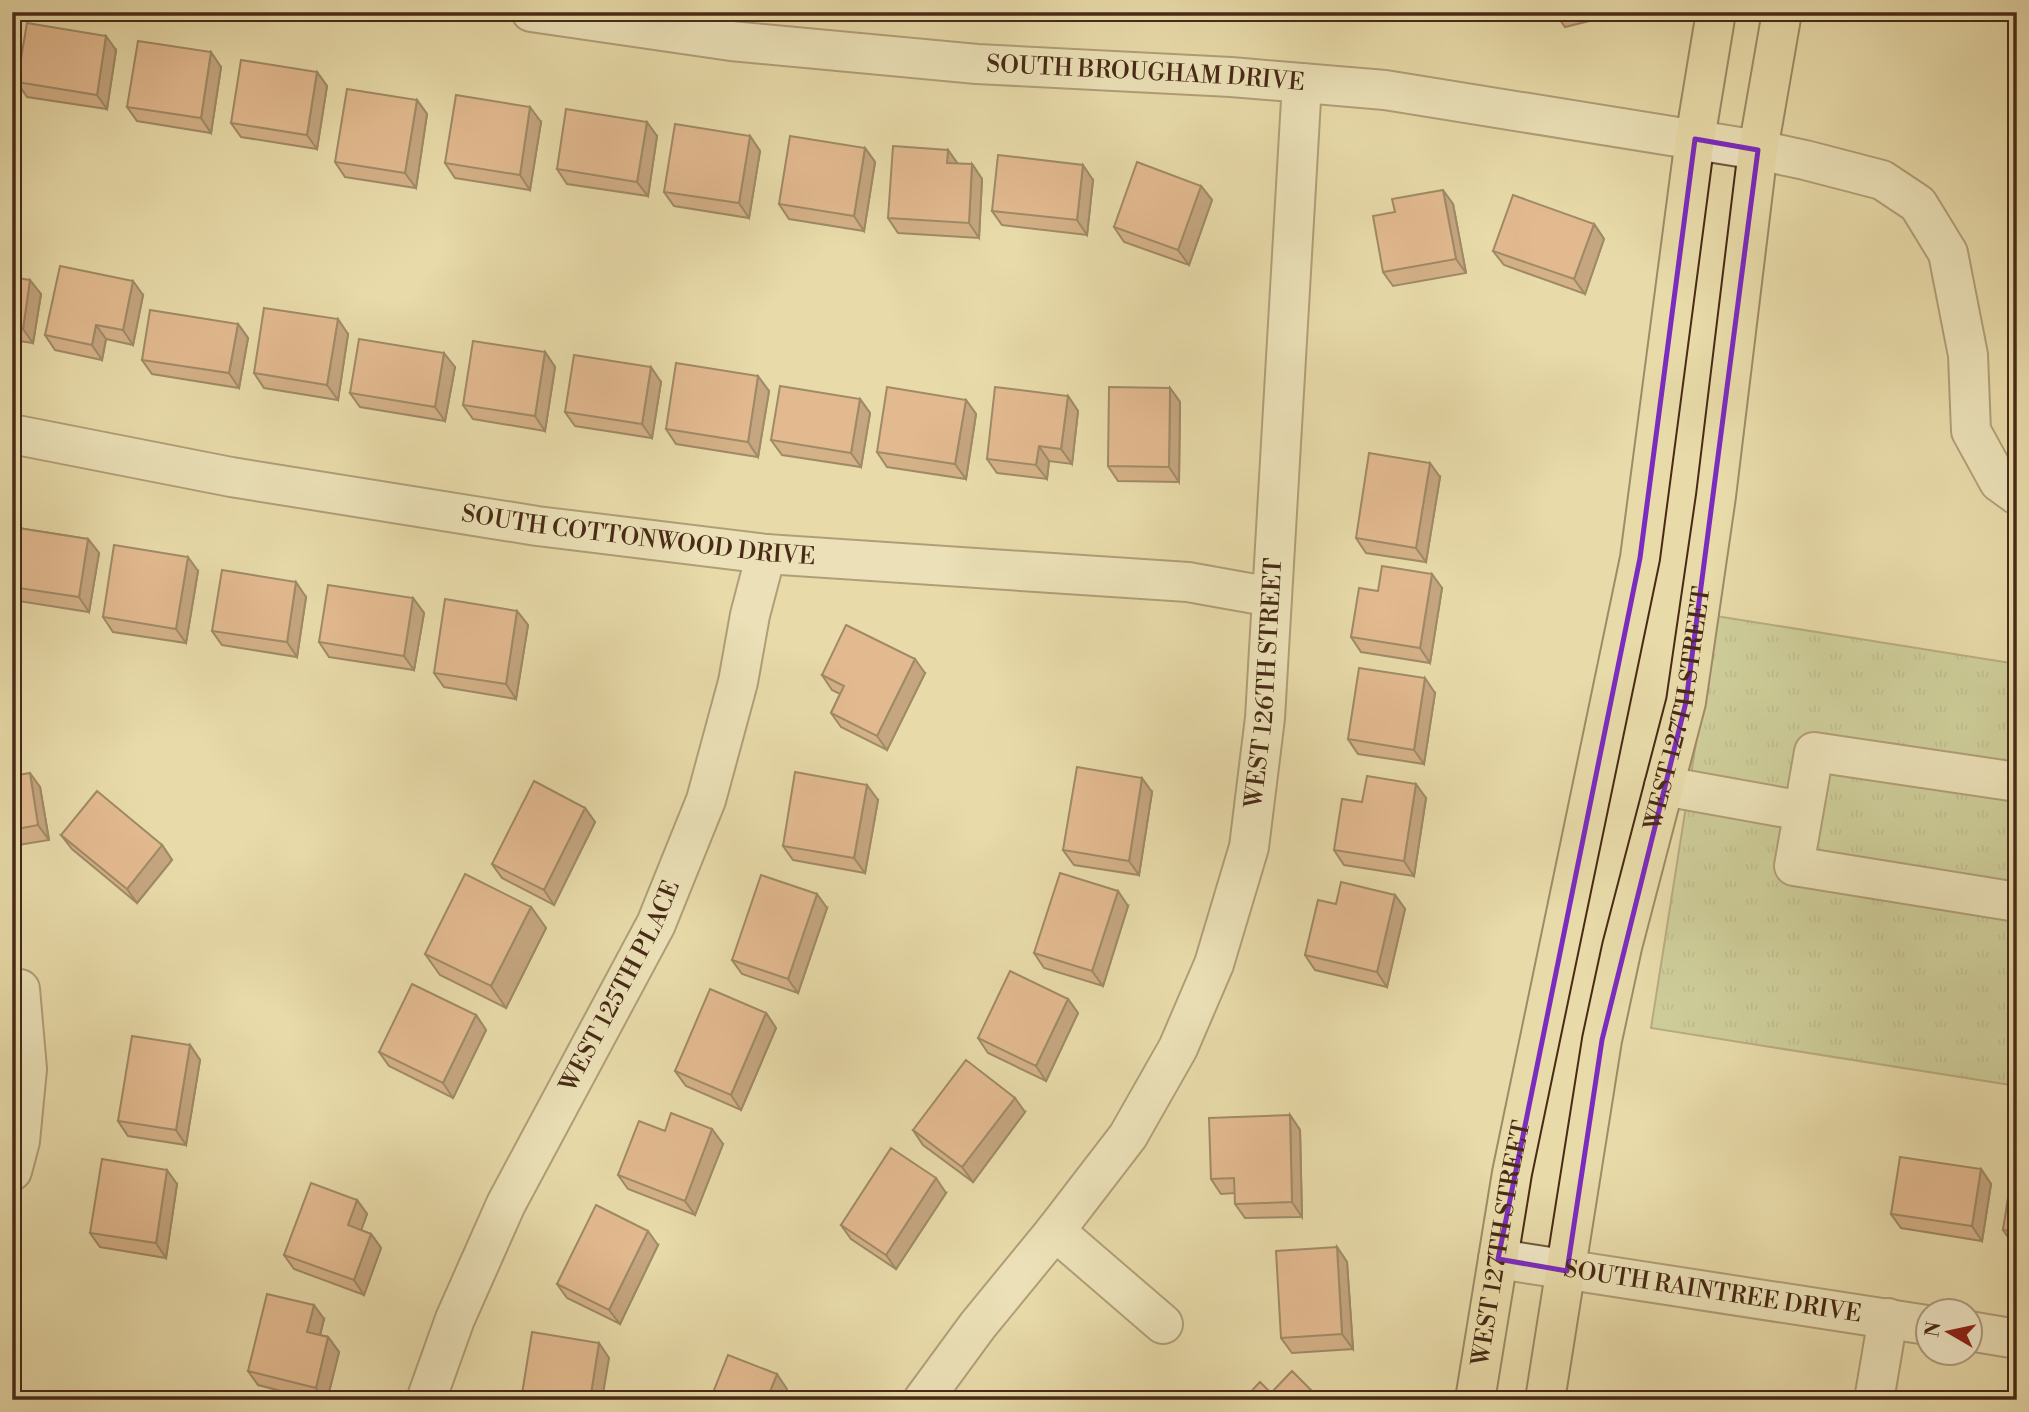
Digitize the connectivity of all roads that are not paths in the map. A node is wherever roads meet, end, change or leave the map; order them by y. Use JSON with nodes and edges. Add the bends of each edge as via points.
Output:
{"nodes":[{"id":1,"x":531,"y":12,"type":"edge"},
{"id":2,"x":1716,"y":12,"type":"edge"},
{"id":3,"x":1782,"y":12,"type":"edge"},
{"id":4,"x":1302,"y":83,"type":"junction"},
{"id":5,"x":1695,"y":139,"type":"junction"},
{"id":6,"x":1758,"y":150,"type":"junction"},
{"id":7,"x":12,"y":433,"type":"edge"},
{"id":8,"x":2017,"y":495,"type":"edge"},
{"id":9,"x":766,"y":554,"type":"junction"},
{"id":10,"x":1272,"y":597,"type":"junction"},
{"id":11,"x":2017,"y":782,"type":"edge"},
{"id":12,"x":1664,"y":786,"type":"junction"},
{"id":13,"x":1803,"y":811,"type":"junction"},
{"id":14,"x":2017,"y":902,"type":"edge"},
{"id":15,"x":20,"y":989,"type":"dead end"},
{"id":16,"x":12,"y":1171,"type":"edge"},
{"id":17,"x":1055,"y":1231,"type":"junction"},
{"id":18,"x":1498,"y":1259,"type":"junction"},
{"id":19,"x":1567,"y":1271,"type":"junction"},
{"id":20,"x":1888,"y":1318,"type":"junction"},
{"id":21,"x":1913,"y":1322,"type":"edge"},
{"id":22,"x":1163,"y":1324,"type":"dead end"},
{"id":23,"x":1983,"y":1333,"type":"edge"},
{"id":24,"x":2017,"y":1339,"type":"edge"},
{"id":25,"x":426,"y":1400,"type":"edge"},
{"id":26,"x":923,"y":1400,"type":"edge"},
{"id":27,"x":1475,"y":1400,"type":"edge"},
{"id":28,"x":1545,"y":1400,"type":"edge"},
{"id":29,"x":1874,"y":1400,"type":"edge"}],
"edges":[{"from":1,"to":4,"type":"street","name":"SOUTH BROUGHAM DRIVE","via":[[731,41],[949,61]]},
{"from":2,"to":5,"type":"main road","name":"WEST 127TH STREET"},
{"from":3,"to":6,"type":"main road","name":"WEST 127TH STREET"},
{"from":4,"to":5,"type":"street","name":"SOUTH BROUGHAM DRIVE","via":[[1385,90]]},
{"from":4,"to":10,"type":"street","name":"WEST 126TH STREET"},
{"from":5,"to":6,"type":"street","name":"SOUTH BROUGHAM DRIVE"},
{"from":5,"to":18,"type":"main road","name":"WEST 127TH STREET","via":[[1640,558],[1512,1172]]},
{"from":6,"to":8,"type":"street","name":"SOUTH BROUGHAM DRIVE","via":[[1882,180],[1918,204],[1948,253],[1968,355],[1971,431],[1999,482]]},
{"from":6,"to":12,"type":"main road","name":"WEST 127TH STREET","via":[[1688,689]]},
{"from":7,"to":9,"type":"street","name":"SOUTH COTTONWOOD DRIVE","via":[[232,477],[497,520]]},
{"from":9,"to":10,"type":"street","name":"SOUTH COTTONWOOD DRIVE","via":[[1188,582]]},
{"from":9,"to":25,"type":"street","name":"WEST 125TH PLACE","via":[[738,681],[706,800],[687,850],[645,947],[506,1204],[455,1319]]},
{"from":10,"to":17,"type":"street","name":"WEST 126TH STREET","via":[[1265,718],[1249,847],[1214,964],[1178,1048],[1128,1136]]},
{"from":11,"to":13,"type":"street","via":[[1814,752]]},
{"from":12,"to":13,"type":"street"},
{"from":12,"to":19,"type":"main road","name":"WEST 127TH STREET","via":[[1602,1041]]},
{"from":13,"to":14,"type":"street","via":[[1794,866]]},
{"from":15,"to":16,"type":"street","via":[[26,1069],[20,1141]]},
{"from":17,"to":22,"type":"street"},
{"from":17,"to":26,"type":"street","name":"WEST 126TH STREET"},
{"from":18,"to":19,"type":"street","name":"SOUTH RAINTREE DRIVE"},
{"from":18,"to":27,"type":"main road","name":"WEST 127TH STREET"},
{"from":19,"to":20,"type":"street","name":"SOUTH RAINTREE DRIVE"},
{"from":19,"to":28,"type":"main road","name":"WEST 127TH STREET"},
{"from":20,"to":21,"type":"street","name":"SOUTH RAINTREE DRIVE"},
{"from":20,"to":29,"type":"street"},
{"from":23,"to":24,"type":"street"}]}
